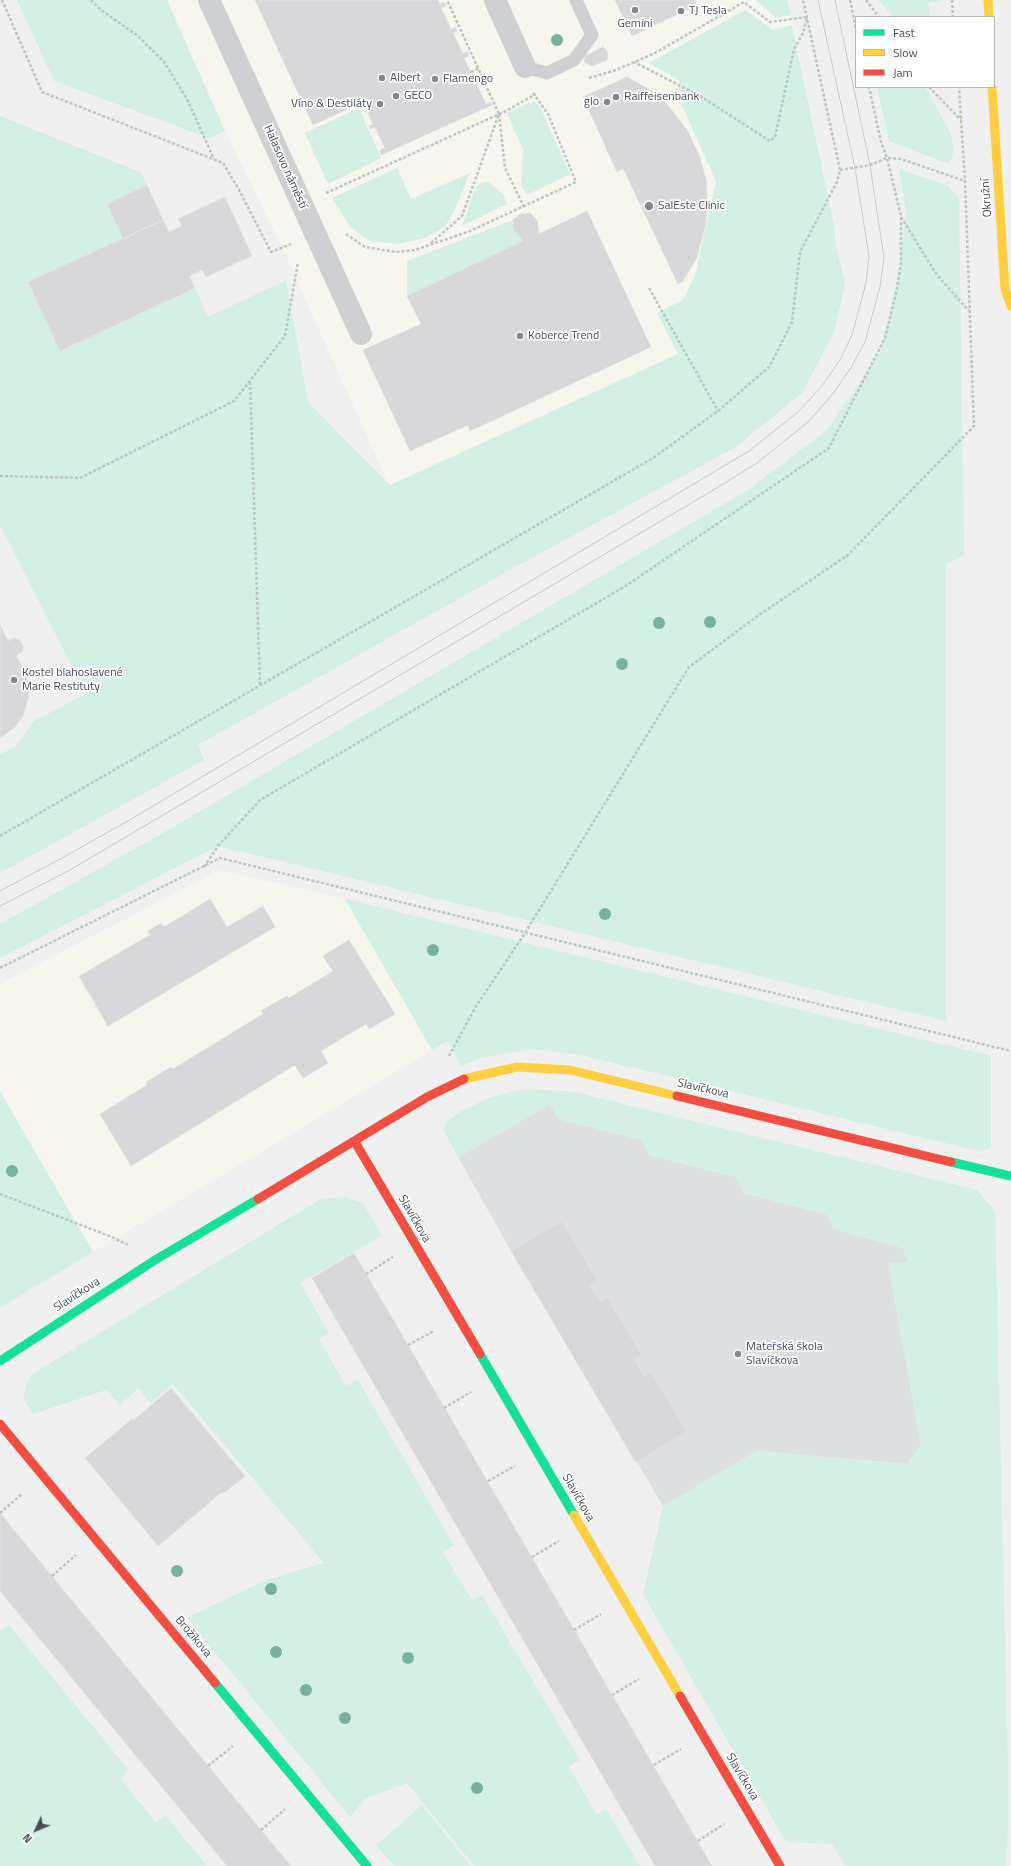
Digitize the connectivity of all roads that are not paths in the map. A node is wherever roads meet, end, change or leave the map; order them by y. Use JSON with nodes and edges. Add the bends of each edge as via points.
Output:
{"nodes":[{"id":1,"x":210,"y":0,"type":"edge"},
{"id":2,"x":495,"y":0,"type":"edge"},
{"id":3,"x":576,"y":0,"type":"edge"},
{"id":4,"x":988,"y":0,"type":"edge"},
{"id":5,"x":989,"y":16,"type":"edge"},
{"id":6,"x":525,"y":67,"type":"joint"},
{"id":7,"x":992,"y":88,"type":"edge"},
{"id":8,"x":1011,"y":306,"type":"edge"},
{"id":9,"x":361,"y":334,"type":"dead end"},
{"id":10,"x":355,"y":1142,"type":"junction"},
{"id":11,"x":1011,"y":1176,"type":"edge"},
{"id":12,"x":0,"y":1361,"type":"edge"},
{"id":13,"x":0,"y":1424,"type":"edge"},
{"id":14,"x":367,"y":1866,"type":"edge"},
{"id":15,"x":780,"y":1866,"type":"edge"}],
"edges":[{"from":1,"to":9,"type":"street","name":"Halasovo náměstí"},
{"from":2,"to":6,"type":"street"},
{"from":3,"to":6,"type":"lane","via":[[592,35],[574,60],[547,73]]},
{"from":4,"to":5,"type":"street"},
{"from":7,"to":8,"type":"street","name":"Okružní","via":[[1005,289]]},
{"from":10,"to":11,"type":"street","name":"Slavíčkova","via":[[427,1097],[469,1077],[517,1068],[570,1070]]},
{"from":10,"to":12,"type":"street","name":"Slavíčkova","via":[[155,1260]]},
{"from":10,"to":15,"type":"street","name":"Slavíčkova"},
{"from":13,"to":14,"type":"street","name":"Brožíkova"}]}
